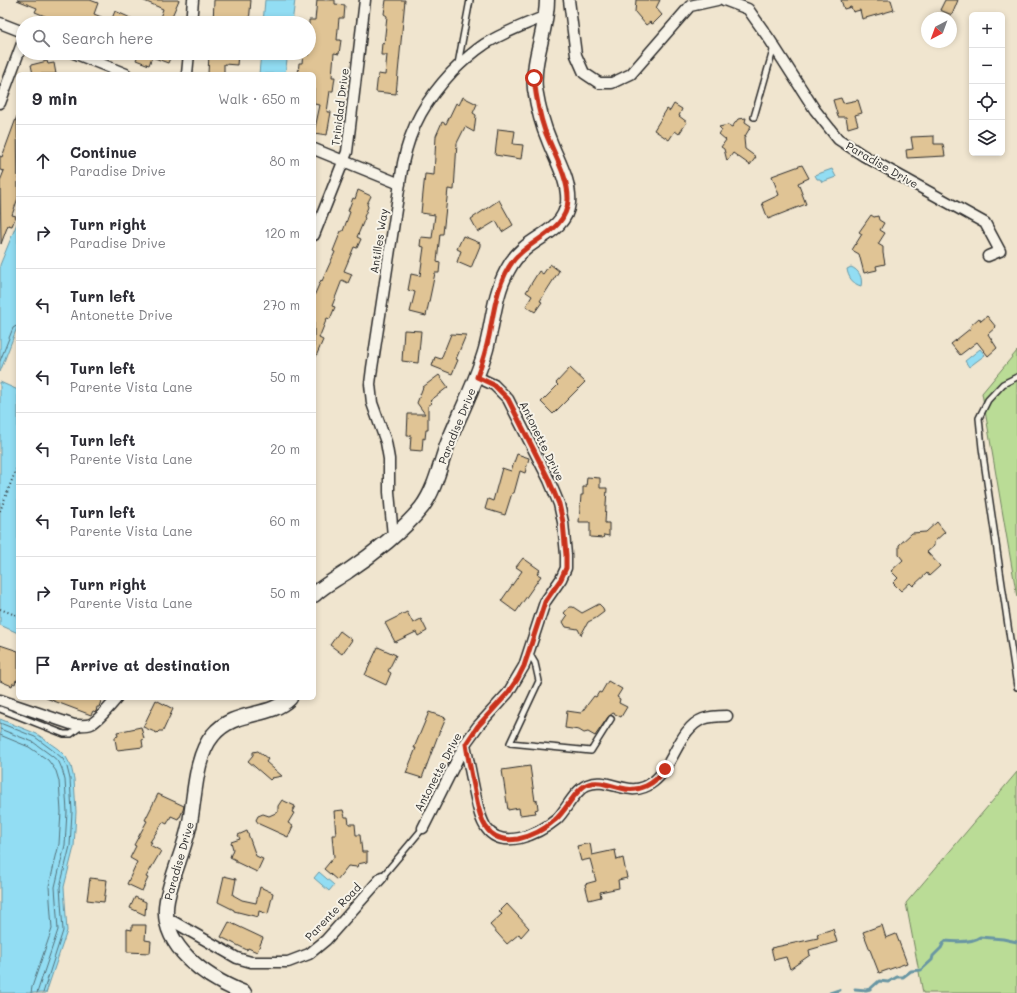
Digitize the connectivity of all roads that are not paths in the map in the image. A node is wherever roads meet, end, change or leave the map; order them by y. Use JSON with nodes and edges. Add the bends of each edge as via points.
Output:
{"nodes":[{"id":1,"x":193,"y":0,"type":"edge"},
{"id":2,"x":365,"y":0,"type":"edge"},
{"id":3,"x":470,"y":0,"type":"edge"},
{"id":4,"x":547,"y":0,"type":"edge"},
{"id":5,"x":569,"y":0,"type":"edge"},
{"id":6,"x":717,"y":0,"type":"edge"},
{"id":7,"x":724,"y":0,"type":"edge"},
{"id":8,"x":192,"y":16,"type":"edge"},
{"id":9,"x":546,"y":16,"type":"junction"},
{"id":10,"x":0,"y":23,"type":"edge"},
{"id":11,"x":16,"y":29,"type":"edge"},
{"id":12,"x":774,"y":46,"type":"junction"},
{"id":13,"x":16,"y":60,"type":"edge"},
{"id":14,"x":91,"y":60,"type":"edge"},
{"id":15,"x":188,"y":60,"type":"edge"},
{"id":16,"x":457,"y":67,"type":"junction"},
{"id":17,"x":121,"y":72,"type":"edge"},
{"id":18,"x":187,"y":72,"type":"edge"},
{"id":19,"x":0,"y":103,"type":"edge"},
{"id":20,"x":754,"y":117,"type":"dead end"},
{"id":21,"x":316,"y":150,"type":"edge"},
{"id":22,"x":344,"y":161,"type":"junction"},
{"id":23,"x":400,"y":184,"type":"junction"},
{"id":24,"x":316,"y":230,"type":"edge"},
{"id":25,"x":988,"y":256,"type":"dead end"},
{"id":26,"x":477,"y":377,"type":"junction"},
{"id":27,"x":1017,"y":377,"type":"edge"},
{"id":28,"x":392,"y":536,"type":"junction"},
{"id":29,"x":316,"y":593,"type":"edge"},
{"id":30,"x":529,"y":653,"type":"junction"},
{"id":31,"x":1017,"y":687,"type":"edge"},
{"id":32,"x":0,"y":700,"type":"edge"},
{"id":33,"x":115,"y":700,"type":"edge"},
{"id":34,"x":288,"y":700,"type":"edge"},
{"id":35,"x":0,"y":709,"type":"edge"},
{"id":36,"x":727,"y":716,"type":"dead end"},
{"id":37,"x":611,"y":719,"type":"dead end"},
{"id":38,"x":82,"y":725,"type":"junction"},
{"id":39,"x":466,"y":744,"type":"junction"},
{"id":40,"x":422,"y":828,"type":"joint"},
{"id":41,"x":382,"y":877,"type":"joint"},
{"id":42,"x":167,"y":918,"type":"junction"},
{"id":43,"x":244,"y":993,"type":"edge"}],
"edges":[{"from":1,"to":8,"type":"street"},
{"from":2,"to":22,"type":"street","name":"Trinidad Drive","via":[[348,147]]},
{"from":3,"to":16,"type":"lane"},
{"from":4,"to":9,"type":"street","name":"Paradise Drive"},
{"from":5,"to":6,"type":"street","via":[[576,55],[584,73],[599,83],[612,83],[631,74],[690,6]]},
{"from":7,"to":12,"type":"street","name":"Paradise Drive","via":[[748,9]]},
{"from":9,"to":16,"type":"street","name":"Antilles Way","via":[[493,40]]},
{"from":9,"to":26,"type":"street","name":"Paradise Drive","via":[[536,61],[535,84],[545,130],[567,187],[567,208],[558,224],[524,249],[511,263],[498,292]]},
{"from":10,"to":11,"type":"street"},
{"from":12,"to":20,"type":"lane"},
{"from":12,"to":25,"type":"street","name":"Paradise Drive","via":[[815,110],[838,139],[984,223],[1000,251]]},
{"from":13,"to":19,"type":"street"},
{"from":14,"to":17,"type":"street"},
{"from":15,"to":18,"type":"street"},
{"from":16,"to":23,"type":"street","name":"Antilles Way","via":[[432,95],[417,120],[408,142]]},
{"from":21,"to":22,"type":"street"},
{"from":22,"to":23,"type":"street"},
{"from":22,"to":24,"type":"street","name":"Trinidad Drive"},
{"from":23,"to":28,"type":"street","name":"Antilles Way","via":[[370,384],[374,411],[388,450]]},
{"from":26,"to":28,"type":"street","name":"Paradise Drive","via":[[428,497],[419,510]]},
{"from":26,"to":30,"type":"street","name":"Antonette Drive","via":[[494,385],[512,405],[549,480],[563,522],[566,568],[545,602]]},
{"from":27,"to":31,"type":"lane","via":[[1003,384],[988,400],[979,418]]},
{"from":28,"to":29,"type":"street","name":"Paradise Drive","via":[[357,565]]},
{"from":30,"to":37,"type":"lane","via":[[535,663],[539,681],[510,743],[591,751]]},
{"from":30,"to":39,"type":"street","name":"Antonette Drive","via":[[508,693],[478,726]]},
{"from":32,"to":38,"type":"street","via":[[74,725]]},
{"from":33,"to":38,"type":"street","via":[[90,724]]},
{"from":34,"to":42,"type":"street","name":"Paradise Drive","via":[[276,707],[232,720],[217,730],[209,740],[202,757],[186,841],[167,901]]},
{"from":35,"to":38,"type":"lane","via":[[64,734],[71,734]]},
{"from":36,"to":39,"type":"street","via":[[709,718],[694,724],[662,773],[650,784],[631,790],[604,784],[588,784],[550,824],[530,835],[515,839],[496,836],[483,823]]},
{"from":39,"to":40,"type":"street","name":"Antonette Drive"},
{"from":40,"to":41,"type":"lane"},
{"from":41,"to":42,"type":"street","name":"Parente Road","via":[[326,940],[309,954],[288,962],[250,962],[237,958]]},
{"from":42,"to":43,"type":"street","name":"Paradise Drive","via":[[172,937],[186,956],[218,981]]}]}
